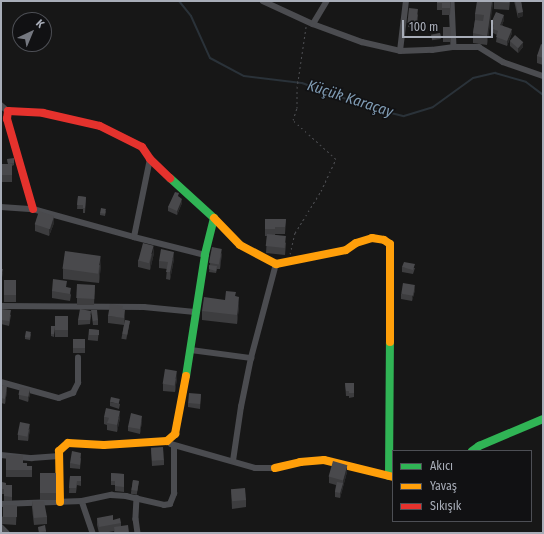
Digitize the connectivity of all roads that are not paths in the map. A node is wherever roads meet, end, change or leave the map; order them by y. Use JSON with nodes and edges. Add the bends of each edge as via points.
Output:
{"nodes":[{"id":1,"x":263,"y":1,"type":"edge"},
{"id":2,"x":327,"y":1,"type":"edge"},
{"id":3,"x":406,"y":1,"type":"edge"},
{"id":4,"x":452,"y":1,"type":"edge"},
{"id":5,"x":314,"y":24,"type":"junction"},
{"id":6,"x":454,"y":47,"type":"junction"},
{"id":7,"x":400,"y":51,"type":"junction"},
{"id":8,"x":543,"y":76,"type":"edge"},
{"id":9,"x":1,"y":105,"type":"edge"},
{"id":10,"x":8,"y":111,"type":"junction"},
{"id":11,"x":150,"y":159,"type":"junction"},
{"id":12,"x":1,"y":207,"type":"edge"},
{"id":13,"x":33,"y":209,"type":"junction"},
{"id":14,"x":214,"y":218,"type":"junction"},
{"id":15,"x":134,"y":237,"type":"junction"},
{"id":16,"x":205,"y":255,"type":"junction"},
{"id":17,"x":276,"y":264,"type":"junction"},
{"id":18,"x":1,"y":306,"type":"edge"},
{"id":19,"x":195,"y":312,"type":"junction"},
{"id":20,"x":191,"y":350,"type":"junction"},
{"id":21,"x":78,"y":358,"type":"dead end"},
{"id":22,"x":252,"y":358,"type":"junction"},
{"id":23,"x":1,"y":382,"type":"edge"},
{"id":24,"x":543,"y":419,"type":"edge"},
{"id":25,"x":170,"y":444,"type":"junction"},
{"id":26,"x":473,"y":450,"type":"edge"},
{"id":27,"x":1,"y":454,"type":"edge"},
{"id":28,"x":59,"y":456,"type":"junction"},
{"id":29,"x":233,"y":460,"type":"junction"},
{"id":30,"x":275,"y":468,"type":"joint"},
{"id":31,"x":391,"y":477,"type":"edge"},
{"id":32,"x":137,"y":498,"type":"junction"},
{"id":33,"x":82,"y":501,"type":"junction"},
{"id":34,"x":60,"y":502,"type":"junction"},
{"id":35,"x":1,"y":504,"type":"edge"},
{"id":36,"x":1,"y":527,"type":"edge"},
{"id":37,"x":7,"y":533,"type":"edge"},
{"id":38,"x":93,"y":533,"type":"edge"},
{"id":39,"x":138,"y":533,"type":"edge"}],
"edges":[{"from":1,"to":5,"type":"street"},
{"from":2,"to":5,"type":"street"},
{"from":3,"to":7,"type":"street"},
{"from":4,"to":6,"type":"street"},
{"from":5,"to":7,"type":"street","via":[[362,42]]},
{"from":6,"to":7,"type":"street"},
{"from":6,"to":8,"type":"street","via":[[478,47],[504,62]]},
{"from":9,"to":10,"type":"street"},
{"from":10,"to":11,"type":"street","via":[[43,113],[100,126],[142,147]]},
{"from":10,"to":13,"type":"street","via":[[6,119]]},
{"from":11,"to":14,"type":"street"},
{"from":11,"to":15,"type":"street"},
{"from":12,"to":13,"type":"street"},
{"from":13,"to":15,"type":"street"},
{"from":14,"to":16,"type":"street"},
{"from":14,"to":17,"type":"street","via":[[240,244]]},
{"from":15,"to":16,"type":"street"},
{"from":16,"to":19,"type":"street"},
{"from":17,"to":22,"type":"street"},
{"from":17,"to":31,"type":"street","via":[[346,250],[356,243],[372,238],[390,244]]},
{"from":18,"to":19,"type":"street","via":[[144,307]]},
{"from":19,"to":20,"type":"street"},
{"from":20,"to":22,"type":"street"},
{"from":20,"to":25,"type":"street","via":[[175,434]]},
{"from":21,"to":23,"type":"street","via":[[78,383],[73,393],[59,398]]},
{"from":22,"to":29,"type":"street"},
{"from":24,"to":26,"type":"street"},
{"from":25,"to":28,"type":"street","via":[[68,443],[59,451]]},
{"from":25,"to":29,"type":"street"},
{"from":25,"to":32,"type":"street","via":[[174,494],[170,504],[164,505]]},
{"from":27,"to":28,"type":"street","via":[[32,458]]},
{"from":28,"to":34,"type":"street"},
{"from":29,"to":30,"type":"street","via":[[255,468]]},
{"from":30,"to":31,"type":"street","via":[[324,460]]},
{"from":32,"to":33,"type":"street","via":[[111,496]]},
{"from":32,"to":39,"type":"street"},
{"from":33,"to":34,"type":"street"},
{"from":33,"to":38,"type":"street"},
{"from":34,"to":35,"type":"street"},
{"from":36,"to":37,"type":"street"}]}
